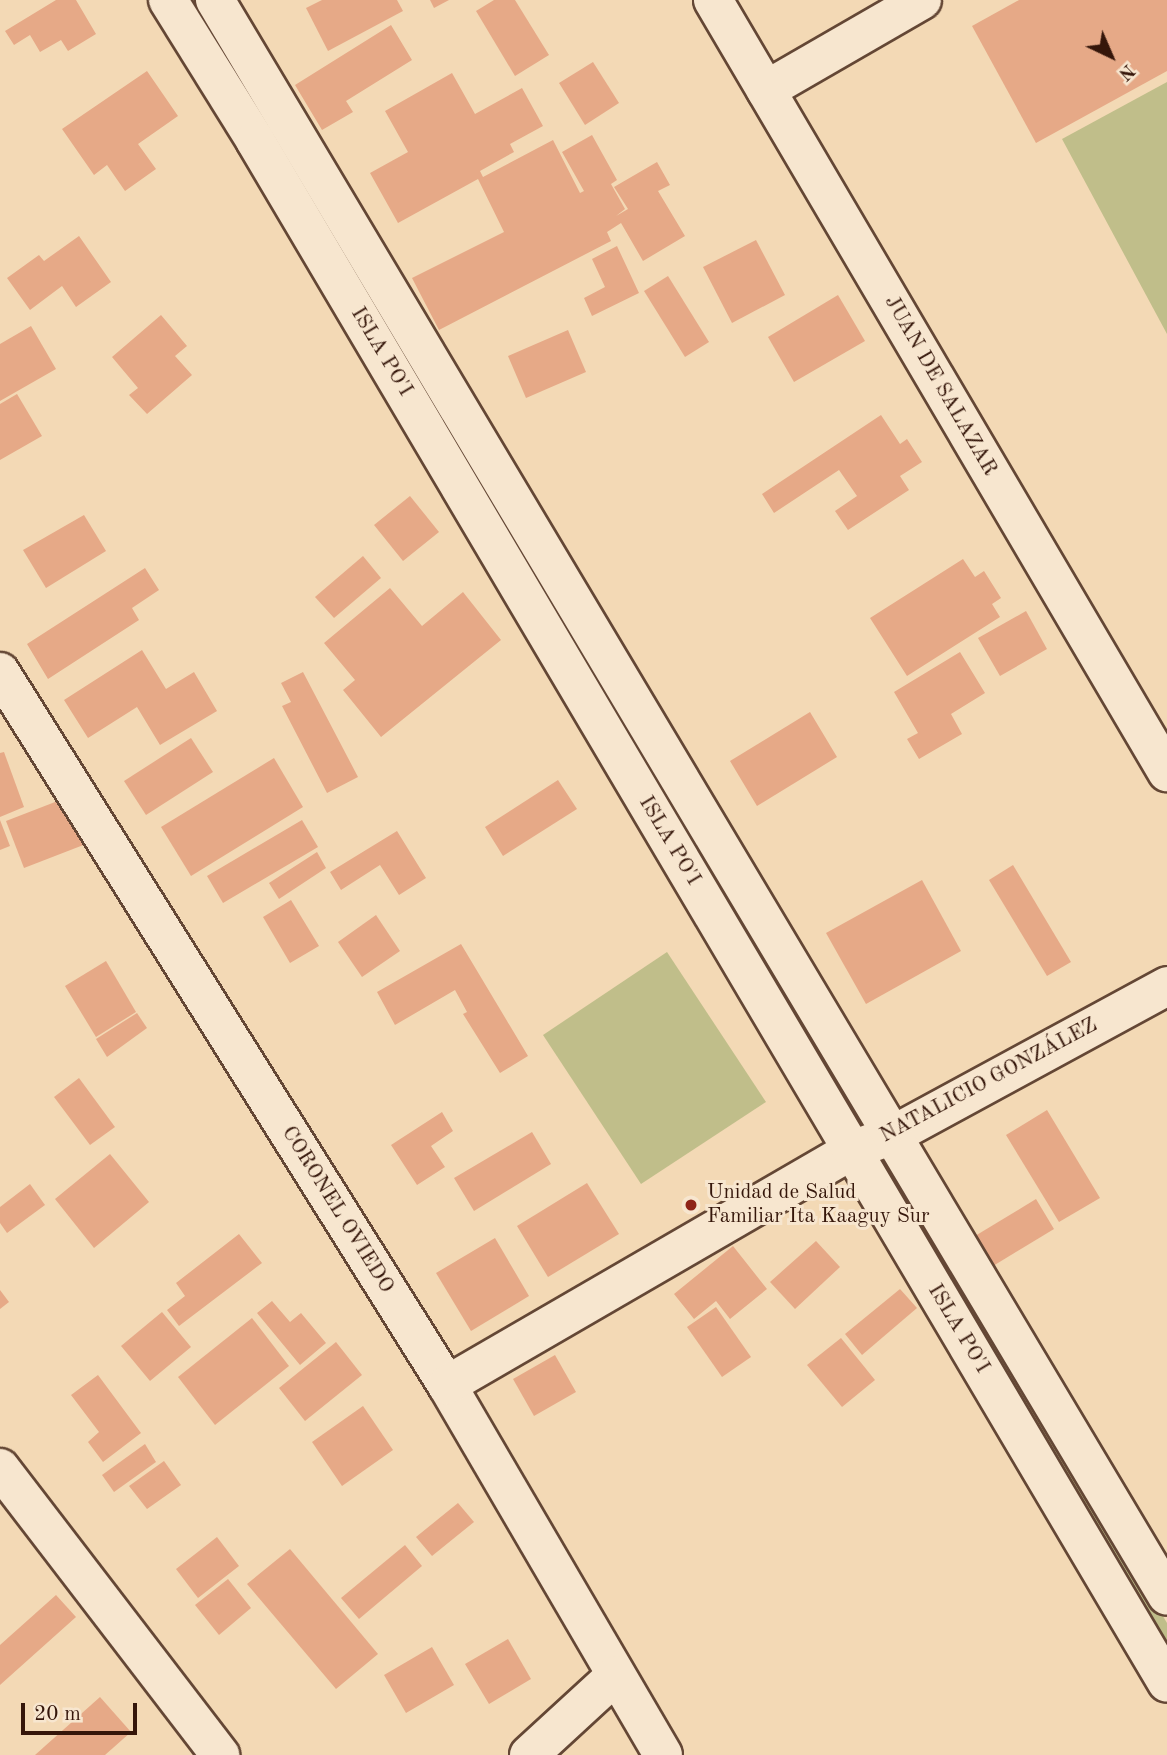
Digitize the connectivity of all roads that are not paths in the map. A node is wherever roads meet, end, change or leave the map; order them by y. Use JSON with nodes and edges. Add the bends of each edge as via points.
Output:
{"nodes":[{"id":1,"x":168,"y":0,"type":"edge"},
{"id":2,"x":215,"y":0,"type":"edge"},
{"id":3,"x":713,"y":0,"type":"edge"},
{"id":4,"x":922,"y":0,"type":"edge"},
{"id":5,"x":766,"y":90,"type":"junction"},
{"id":6,"x":0,"y":672,"type":"edge"},
{"id":7,"x":1167,"y":772,"type":"edge"},
{"id":8,"x":1167,"y":986,"type":"edge"},
{"id":9,"x":893,"y":1135,"type":"junction"},
{"id":10,"x":852,"y":1150,"type":"junction"},
{"id":11,"x":447,"y":1385,"type":"junction"},
{"id":12,"x":0,"y":1468,"type":"edge"},
{"id":13,"x":1167,"y":1596,"type":"edge"},
{"id":14,"x":616,"y":1675,"type":"junction"},
{"id":15,"x":1167,"y":1683,"type":"edge"},
{"id":16,"x":220,"y":1755,"type":"edge"},
{"id":17,"x":529,"y":1755,"type":"edge"},
{"id":18,"x":663,"y":1755,"type":"edge"}],
"edges":[{"from":1,"to":10,"type":"street","name":"ISLA PO'I"},
{"from":2,"to":9,"type":"street","name":"ISLA PO'I"},
{"from":3,"to":5,"type":"street","name":"JUAN DE SALAZAR"},
{"from":4,"to":5,"type":"street"},
{"from":5,"to":7,"type":"street","name":"JUAN DE SALAZAR"},
{"from":6,"to":11,"type":"street","name":"CORONEL OVIEDO"},
{"from":8,"to":9,"type":"street","name":"NATALICIO GONZÁLEZ"},
{"from":9,"to":10,"type":"street","name":"NATALICIO GONZÁLEZ"},
{"from":9,"to":13,"type":"street","name":"ISLA PO'I"},
{"from":10,"to":11,"type":"street","name":"NATALICIO GONZÁLEZ"},
{"from":10,"to":15,"type":"street","name":"ISLA PO'I"},
{"from":11,"to":14,"type":"street","name":"CORONEL OVIEDO"},
{"from":12,"to":16,"type":"street"},
{"from":14,"to":17,"type":"street"},
{"from":14,"to":18,"type":"street","name":"CORONEL OVIEDO"}]}
